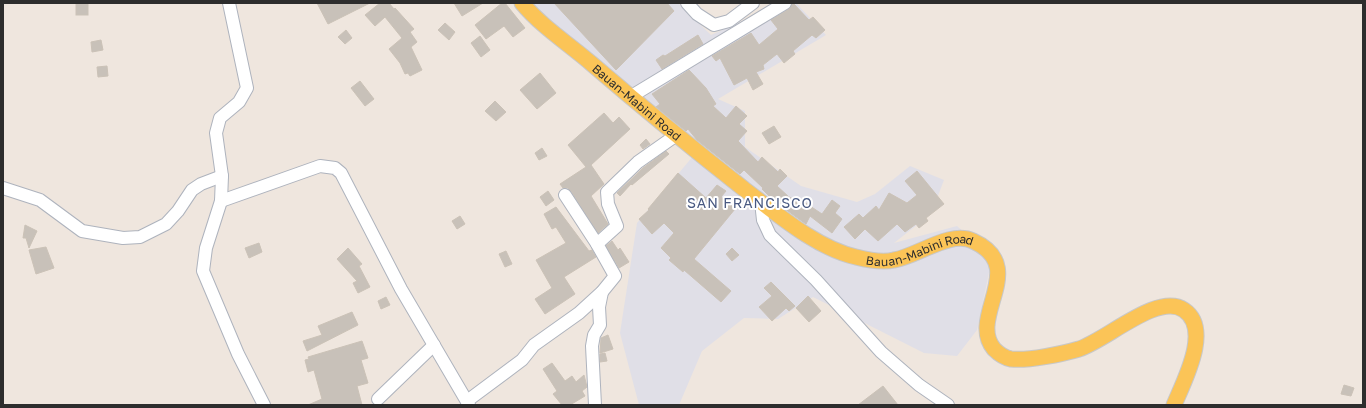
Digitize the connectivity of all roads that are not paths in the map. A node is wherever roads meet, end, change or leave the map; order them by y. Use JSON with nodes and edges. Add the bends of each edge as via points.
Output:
{"nodes":[{"id":1,"x":229,"y":3,"type":"edge"},
{"id":2,"x":522,"y":3,"type":"edge"},
{"id":3,"x":687,"y":3,"type":"edge"},
{"id":4,"x":753,"y":3,"type":"edge"},
{"id":5,"x":785,"y":3,"type":"edge"},
{"id":6,"x":630,"y":97,"type":"junction"},
{"id":7,"x":675,"y":136,"type":"junction"},
{"id":8,"x":222,"y":176,"type":"junction"},
{"id":9,"x":3,"y":188,"type":"edge"},
{"id":10,"x":565,"y":196,"type":"dead end"},
{"id":11,"x":221,"y":201,"type":"junction"},
{"id":12,"x":761,"y":202,"type":"junction"},
{"id":13,"x":597,"y":244,"type":"junction"},
{"id":14,"x":602,"y":292,"type":"junction"},
{"id":15,"x":434,"y":345,"type":"junction"},
{"id":16,"x":378,"y":399,"type":"dead end"},
{"id":17,"x":468,"y":403,"type":"edge"},
{"id":18,"x":264,"y":405,"type":"edge"},
{"id":19,"x":595,"y":405,"type":"edge"},
{"id":20,"x":948,"y":405,"type":"edge"},
{"id":21,"x":1174,"y":405,"type":"edge"}],
"edges":[{"from":1,"to":8,"type":"street","via":[[247,88],[239,102],[220,118],[216,133]]},
{"from":2,"to":6,"type":"main road","name":"Bauan-Mabini Road","via":[[546,28],[576,50]]},
{"from":3,"to":4,"type":"street","via":[[697,14],[714,25],[729,21]]},
{"from":5,"to":6,"type":"street"},
{"from":6,"to":7,"type":"main road","name":"Bauan-Mabini Road"},
{"from":7,"to":12,"type":"main road","name":"Bauan-Mabini Road"},
{"from":7,"to":13,"type":"street","via":[[638,162],[607,192],[608,204],[617,226]]},
{"from":8,"to":9,"type":"street","via":[[192,190],[166,224],[140,237],[123,238],[82,231],[40,200]]},
{"from":8,"to":11,"type":"street"},
{"from":10,"to":13,"type":"street"},
{"from":11,"to":15,"type":"street","via":[[320,166],[335,168],[341,173],[401,289]]},
{"from":11,"to":18,"type":"street","via":[[206,248],[203,271],[238,354]]},
{"from":12,"to":20,"type":"street","via":[[763,220],[770,235],[816,280],[881,352],[919,385]]},
{"from":12,"to":21,"type":"main road","name":"Bauan-Mabini Road","via":[[815,239],[846,255],[864,259],[894,260],[913,255],[947,240],[961,238],[971,239],[983,246],[990,252],[997,270],[996,293],[988,319],[988,338],[993,348],[1006,358],[1041,357],[1079,349],[1105,337],[1145,312],[1167,305],[1179,307],[1191,316],[1197,336]]},
{"from":13,"to":14,"type":"street","via":[[615,276]]},
{"from":14,"to":17,"type":"street","via":[[579,313],[534,345],[522,360]]},
{"from":14,"to":19,"type":"street","via":[[599,307],[600,325],[594,335],[592,346]]},
{"from":15,"to":16,"type":"street"},
{"from":15,"to":17,"type":"street"}]}
